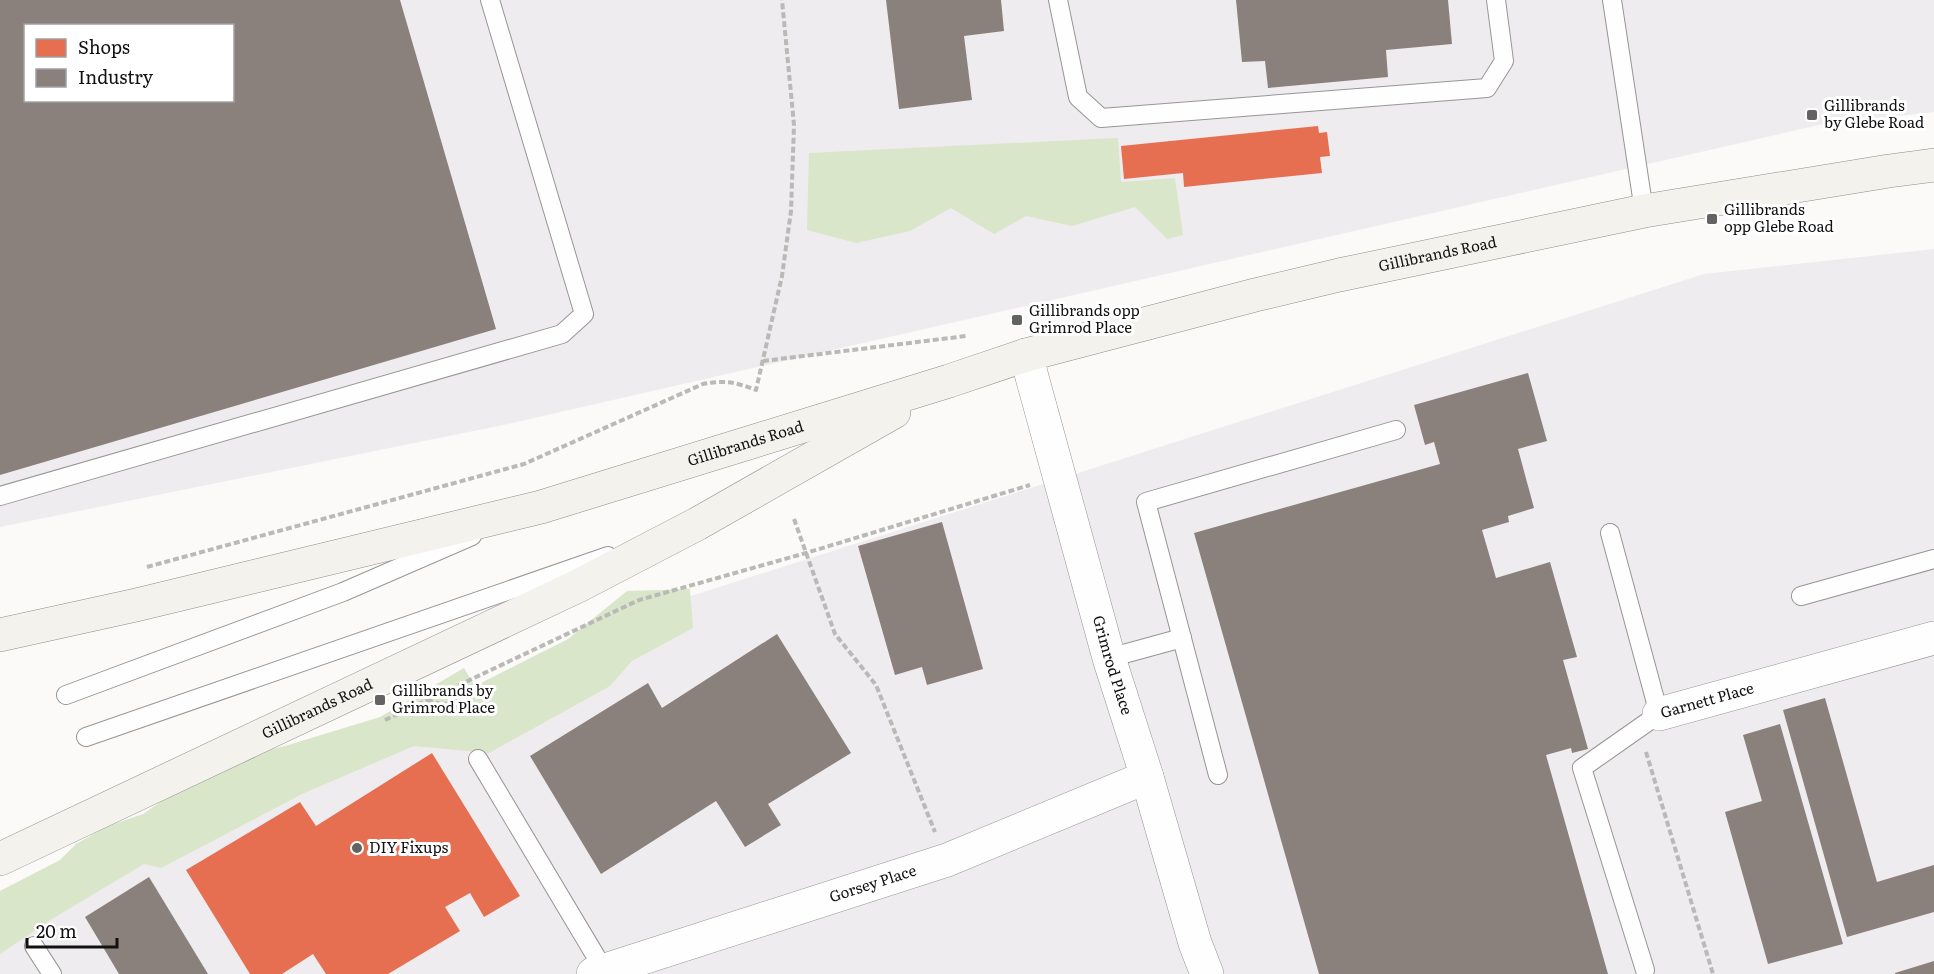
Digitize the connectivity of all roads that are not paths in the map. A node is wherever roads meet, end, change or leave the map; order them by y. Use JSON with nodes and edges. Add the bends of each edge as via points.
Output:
{"nodes":[{"id":1,"x":490,"y":0,"type":"edge"},
{"id":2,"x":1058,"y":0,"type":"edge"},
{"id":3,"x":1496,"y":0,"type":"edge"},
{"id":4,"x":1612,"y":0,"type":"edge"},
{"id":5,"x":1934,"y":165,"type":"edge"},
{"id":6,"x":1644,"y":211,"type":"junction"},
{"id":7,"x":1026,"y":355,"type":"junction"},
{"id":8,"x":949,"y":381,"type":"junction"},
{"id":9,"x":1396,"y":430,"type":"dead end"},
{"id":10,"x":0,"y":496,"type":"edge"},
{"id":11,"x":541,"y":507,"type":"junction"},
{"id":12,"x":697,"y":525,"type":"junction"},
{"id":13,"x":1610,"y":533,"type":"dead end"},
{"id":14,"x":1934,"y":559,"type":"edge"},
{"id":15,"x":1801,"y":596,"type":"dead end"},
{"id":16,"x":0,"y":636,"type":"edge"},
{"id":17,"x":1182,"y":638,"type":"junction"},
{"id":18,"x":1934,"y":638,"type":"edge"},
{"id":19,"x":1109,"y":658,"type":"junction"},
{"id":20,"x":66,"y":695,"type":"dead end"},
{"id":21,"x":1649,"y":721,"type":"junction"},
{"id":22,"x":86,"y":737,"type":"dead end"},
{"id":23,"x":478,"y":759,"type":"dead end"},
{"id":24,"x":1218,"y":775,"type":"dead end"},
{"id":25,"x":1147,"y":777,"type":"junction"},
{"id":26,"x":0,"y":859,"type":"edge"},
{"id":27,"x":34,"y":946,"type":"dead end"},
{"id":28,"x":1645,"y":970,"type":"dead end"},
{"id":29,"x":598,"y":972,"type":"edge"},
{"id":30,"x":52,"y":974,"type":"edge"},
{"id":31,"x":1207,"y":974,"type":"edge"}],
"edges":[{"from":1,"to":10,"type":"lane","via":[[584,314],[561,334]]},
{"from":2,"to":3,"type":"lane","via":[[1078,97],[1101,118],[1487,88],[1504,61]]},
{"from":4,"to":6,"type":"lane"},
{"from":5,"to":6,"type":"street","name":"Gillibrands Road"},
{"from":6,"to":7,"type":"street","name":"Gillibrands Road","via":[[1339,275]]},
{"from":7,"to":8,"type":"street","name":"Gillibrands Road"},
{"from":7,"to":19,"type":"street","name":"Grimrod Place"},
{"from":8,"to":11,"type":"street","name":"Gillibrands Road"},
{"from":8,"to":12,"type":"street","name":"Gillibrands Road"},
{"from":9,"to":17,"type":"lane","via":[[1146,502]]},
{"from":11,"to":16,"type":"street","name":"Gillibrands Road"},
{"from":11,"to":20,"type":"lane","name":"Gillibrands Road","via":[[343,592]]},
{"from":12,"to":22,"type":"lane","name":"Gillibrands Road"},
{"from":12,"to":26,"type":"street","name":"Gillibrands Road","via":[[578,586]]},
{"from":13,"to":21,"type":"lane","name":"Garnett Place"},
{"from":14,"to":15,"type":"lane"},
{"from":17,"to":19,"type":"lane"},
{"from":17,"to":24,"type":"lane"},
{"from":18,"to":21,"type":"street","name":"Garnett Place"},
{"from":19,"to":25,"type":"street","name":"Grimrod Place"},
{"from":21,"to":28,"type":"lane","via":[[1582,768]]},
{"from":23,"to":29,"type":"lane"},
{"from":25,"to":29,"type":"street","name":"Gorsey Place","via":[[947,860]]},
{"from":25,"to":31,"type":"street","name":"Grimrod Place"},
{"from":27,"to":30,"type":"lane"}]}
